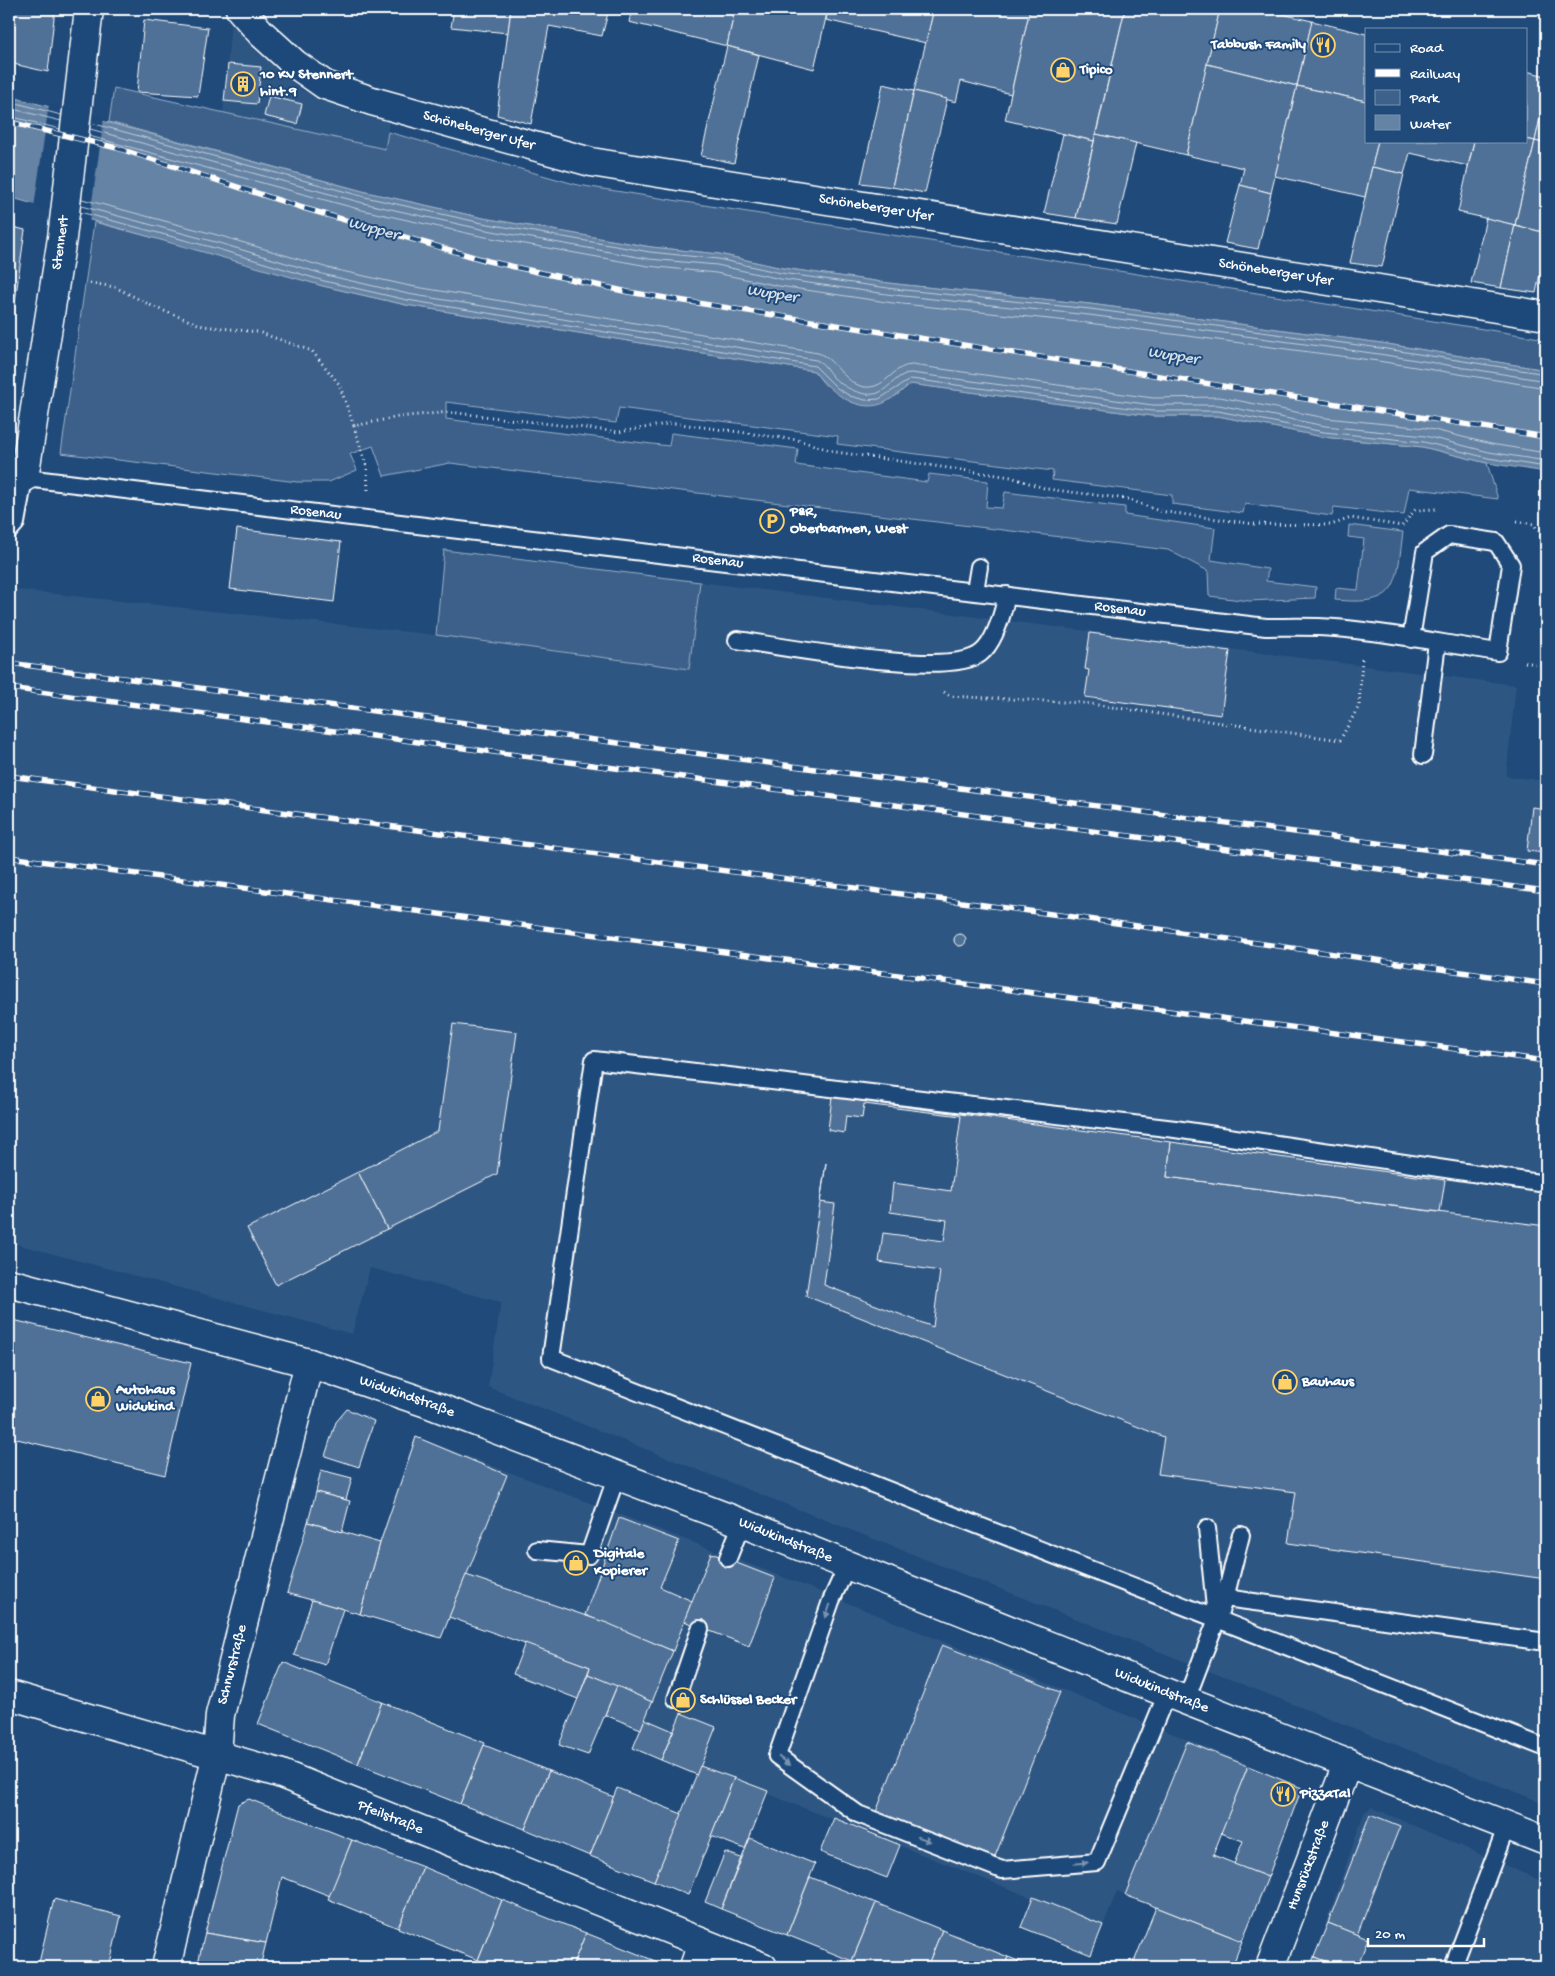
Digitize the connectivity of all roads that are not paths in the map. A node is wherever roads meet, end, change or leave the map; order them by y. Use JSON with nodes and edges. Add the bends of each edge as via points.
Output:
{"nodes":[{"id":1,"x":89,"y":9,"type":"edge"},
{"id":2,"x":240,"y":9,"type":"edge"},
{"id":3,"x":1546,"y":316,"type":"edge"},
{"id":4,"x":17,"y":477,"type":"edge"},
{"id":5,"x":9,"y":531,"type":"edge"},
{"id":6,"x":978,"y":567,"type":"dead end"},
{"id":7,"x":975,"y":591,"type":"junction"},
{"id":8,"x":1007,"y":595,"type":"junction"},
{"id":9,"x":1411,"y":639,"type":"junction"},
{"id":10,"x":736,"y":640,"type":"dead end"},
{"id":11,"x":1438,"y":643,"type":"junction"},
{"id":12,"x":1423,"y":755,"type":"dead end"},
{"id":13,"x":1546,"y":1184,"type":"edge"},
{"id":14,"x":9,"y":1283,"type":"edge"},
{"id":15,"x":309,"y":1363,"type":"junction"},
{"id":16,"x":617,"y":1475,"type":"junction"},
{"id":17,"x":742,"y":1523,"type":"junction"},
{"id":18,"x":1207,"y":1528,"type":"dead end"},
{"id":19,"x":1241,"y":1535,"type":"dead end"},
{"id":20,"x":537,"y":1550,"type":"dead end"},
{"id":21,"x":728,"y":1558,"type":"dead end"},
{"id":22,"x":847,"y":1566,"type":"junction"},
{"id":23,"x":1225,"y":1598,"type":"junction"},
{"id":24,"x":1216,"y":1620,"type":"junction"},
{"id":25,"x":700,"y":1629,"type":"dead end"},
{"id":26,"x":1546,"y":1642,"type":"edge"},
{"id":27,"x":9,"y":1695,"type":"edge"},
{"id":28,"x":1176,"y":1696,"type":"junction"},
{"id":29,"x":676,"y":1700,"type":"dead end"},
{"id":30,"x":1546,"y":1748,"type":"edge"},
{"id":31,"x":217,"y":1754,"type":"junction"},
{"id":32,"x":1348,"y":1762,"type":"junction"},
{"id":33,"x":1507,"y":1825,"type":"junction"},
{"id":34,"x":1546,"y":1840,"type":"edge"},
{"id":35,"x":698,"y":1955,"type":"edge"},
{"id":36,"x":166,"y":1967,"type":"edge"},
{"id":37,"x":762,"y":1967,"type":"edge"},
{"id":38,"x":1270,"y":1967,"type":"edge"},
{"id":39,"x":1453,"y":1967,"type":"edge"}],
"edges":[{"from":1,"to":4,"type":"street","name":"Stennert","via":[[62,238]]},
{"from":2,"to":3,"type":"street","name":"Schöneberger Ufer","via":[[295,64],[325,85],[591,162]]},
{"from":4,"to":5,"type":"lane","via":[[16,523]]},
{"from":4,"to":7,"type":"lane","name":"Rosenau"},
{"from":6,"to":7,"type":"lane"},
{"from":7,"to":8,"type":"lane","name":"Rosenau"},
{"from":8,"to":9,"type":"lane","name":"Rosenau","via":[[1266,627],[1335,628]]},
{"from":8,"to":10,"type":"lane","via":[[1000,623],[981,654],[956,662],[903,663]]},
{"from":9,"to":11,"type":"lane","name":"Rosenau"},
{"from":9,"to":11,"type":"lane","name":"Rosenau","via":[[1425,552],[1449,534],[1496,542],[1511,565],[1498,652]]},
{"from":11,"to":12,"type":"lane"},
{"from":13,"to":24,"type":"lane","via":[[1175,1129],[594,1060],[551,1358]]},
{"from":14,"to":15,"type":"street","name":"Widukindstraße"},
{"from":15,"to":16,"type":"street","name":"Widukindstraße","via":[[424,1402]]},
{"from":15,"to":31,"type":"street","name":"Schnurstraße","via":[[220,1715]]},
{"from":16,"to":17,"type":"street","name":"Widukindstraße"},
{"from":16,"to":20,"type":"lane","via":[[588,1555]]},
{"from":17,"to":21,"type":"lane"},
{"from":17,"to":22,"type":"street","name":"Widukindstraße"},
{"from":18,"to":24,"type":"lane"},
{"from":19,"to":23,"type":"lane"},
{"from":22,"to":28,"type":"street","name":"Widukindstraße"},
{"from":22,"to":28,"type":"lane","one_way":true,"via":[[777,1756],[858,1814],[1002,1870],[1097,1862]]},
{"from":23,"to":24,"type":"lane"},
{"from":23,"to":26,"type":"lane"},
{"from":24,"to":28,"type":"lane"},
{"from":24,"to":30,"type":"lane"},
{"from":25,"to":29,"type":"lane"},
{"from":27,"to":31,"type":"street","name":"Pfeilstraße"},
{"from":28,"to":32,"type":"street","name":"Widukindstraße"},
{"from":31,"to":35,"type":"street","name":"Pfeilstraße","via":[[279,1773]]},
{"from":31,"to":36,"type":"street","name":"Schnurstraße"},
{"from":32,"to":33,"type":"street","name":"Widukindstraße"},
{"from":32,"to":38,"type":"street","name":"Hunsrückstraße"},
{"from":33,"to":34,"type":"street","name":"Widukindstraße"},
{"from":33,"to":39,"type":"lane"},
{"from":35,"to":37,"type":"street","name":"Pfeilstraße"}]}
